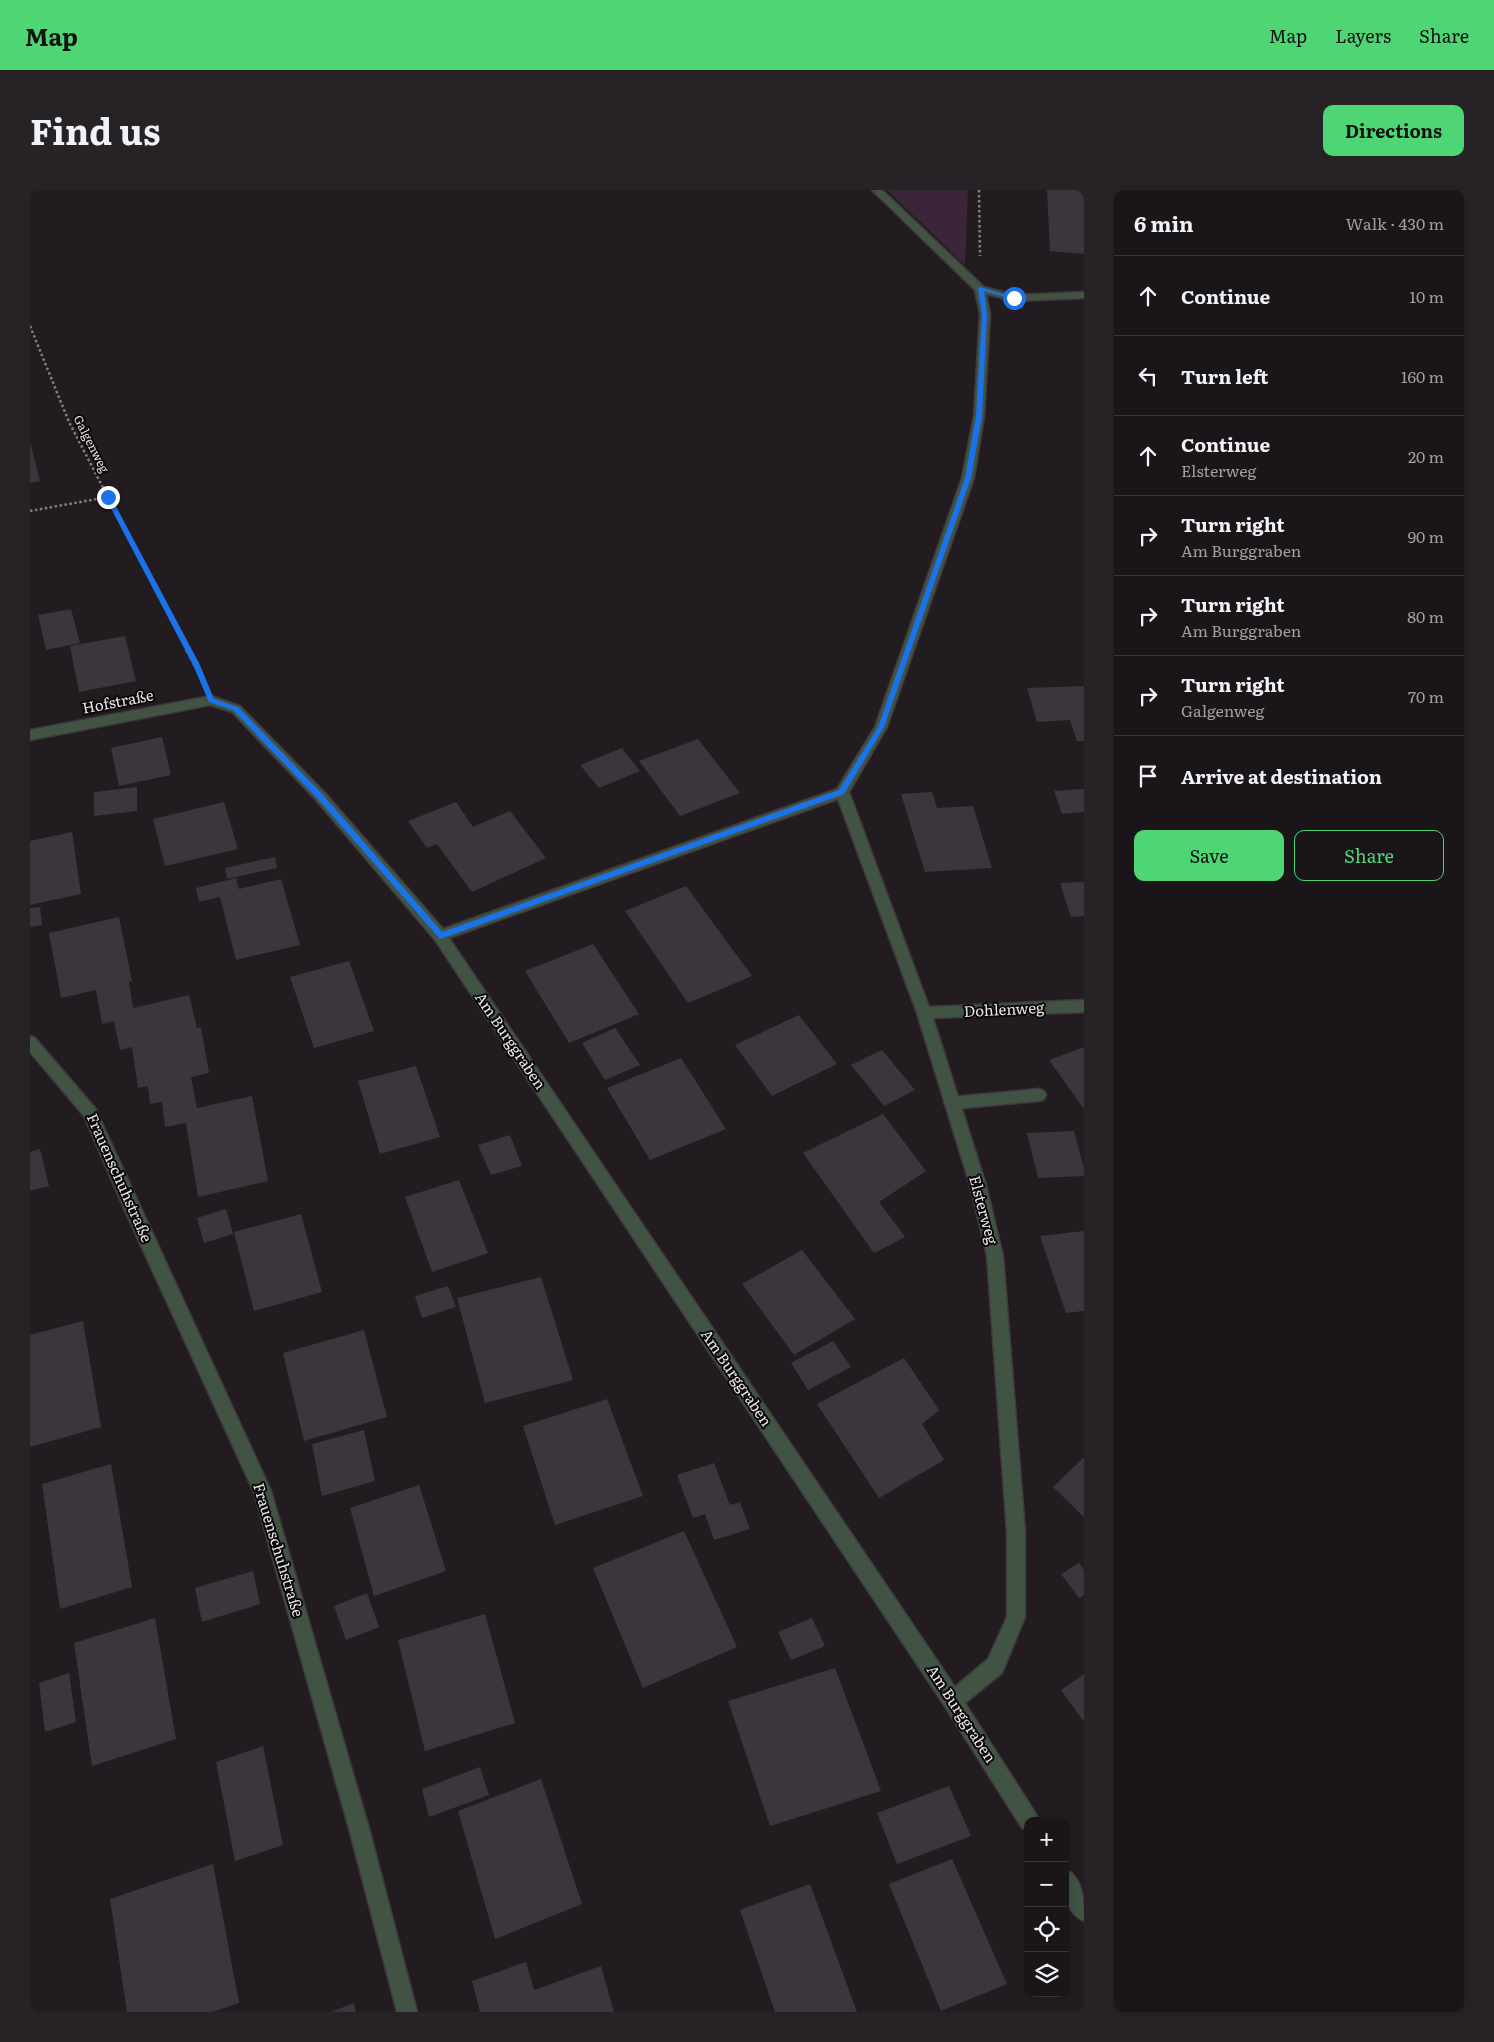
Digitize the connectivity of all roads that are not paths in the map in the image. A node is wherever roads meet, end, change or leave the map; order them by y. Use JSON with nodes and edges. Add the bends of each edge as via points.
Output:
{"nodes":[{"id":1,"x":877,"y":190,"type":"edge"},
{"id":2,"x":980,"y":289,"type":"junction"},
{"id":3,"x":1084,"y":295,"type":"edge"},
{"id":4,"x":212,"y":700,"type":"joint"},
{"id":5,"x":30,"y":735,"type":"edge"},
{"id":6,"x":842,"y":792,"type":"junction"},
{"id":7,"x":440,"y":936,"type":"junction"},
{"id":8,"x":1084,"y":1006,"type":"edge"},
{"id":9,"x":924,"y":1013,"type":"junction"},
{"id":10,"x":30,"y":1042,"type":"edge"},
{"id":11,"x":1039,"y":1095,"type":"dead end"},
{"id":12,"x":952,"y":1104,"type":"junction"},
{"id":13,"x":953,"y":1701,"type":"junction"},
{"id":14,"x":1026,"y":1817,"type":"edge"},
{"id":15,"x":1069,"y":1886,"type":"edge"},
{"id":16,"x":1084,"y":1911,"type":"edge"},
{"id":17,"x":407,"y":2012,"type":"edge"}],
"edges":[{"from":1,"to":2,"type":"street"},
{"from":2,"to":3,"type":"street","via":[[1014,298]]},
{"from":2,"to":6,"type":"street","via":[[985,314],[979,416],[968,478],[881,727]]},
{"from":4,"to":5,"type":"street","name":"Hofstraße"},
{"from":4,"to":7,"type":"street","name":"Am Burggraben","via":[[236,709],[242,715],[321,797]]},
{"from":6,"to":7,"type":"street"},
{"from":6,"to":9,"type":"street","name":"Elsterweg"},
{"from":7,"to":13,"type":"street","name":"Am Burggraben"},
{"from":8,"to":9,"type":"street","name":"Dohlenweg"},
{"from":9,"to":12,"type":"street","name":"Elsterweg"},
{"from":10,"to":17,"type":"street","name":"Frauenschuhstraße","via":[[90,1112],[262,1491],[360,1832]]},
{"from":11,"to":12,"type":"street"},
{"from":12,"to":13,"type":"street","name":"Elsterweg","via":[[978,1185],[995,1256],[1016,1532],[1016,1617],[994,1666]]},
{"from":13,"to":14,"type":"street","name":"Am Burggraben"},
{"from":15,"to":16,"type":"street"}]}
